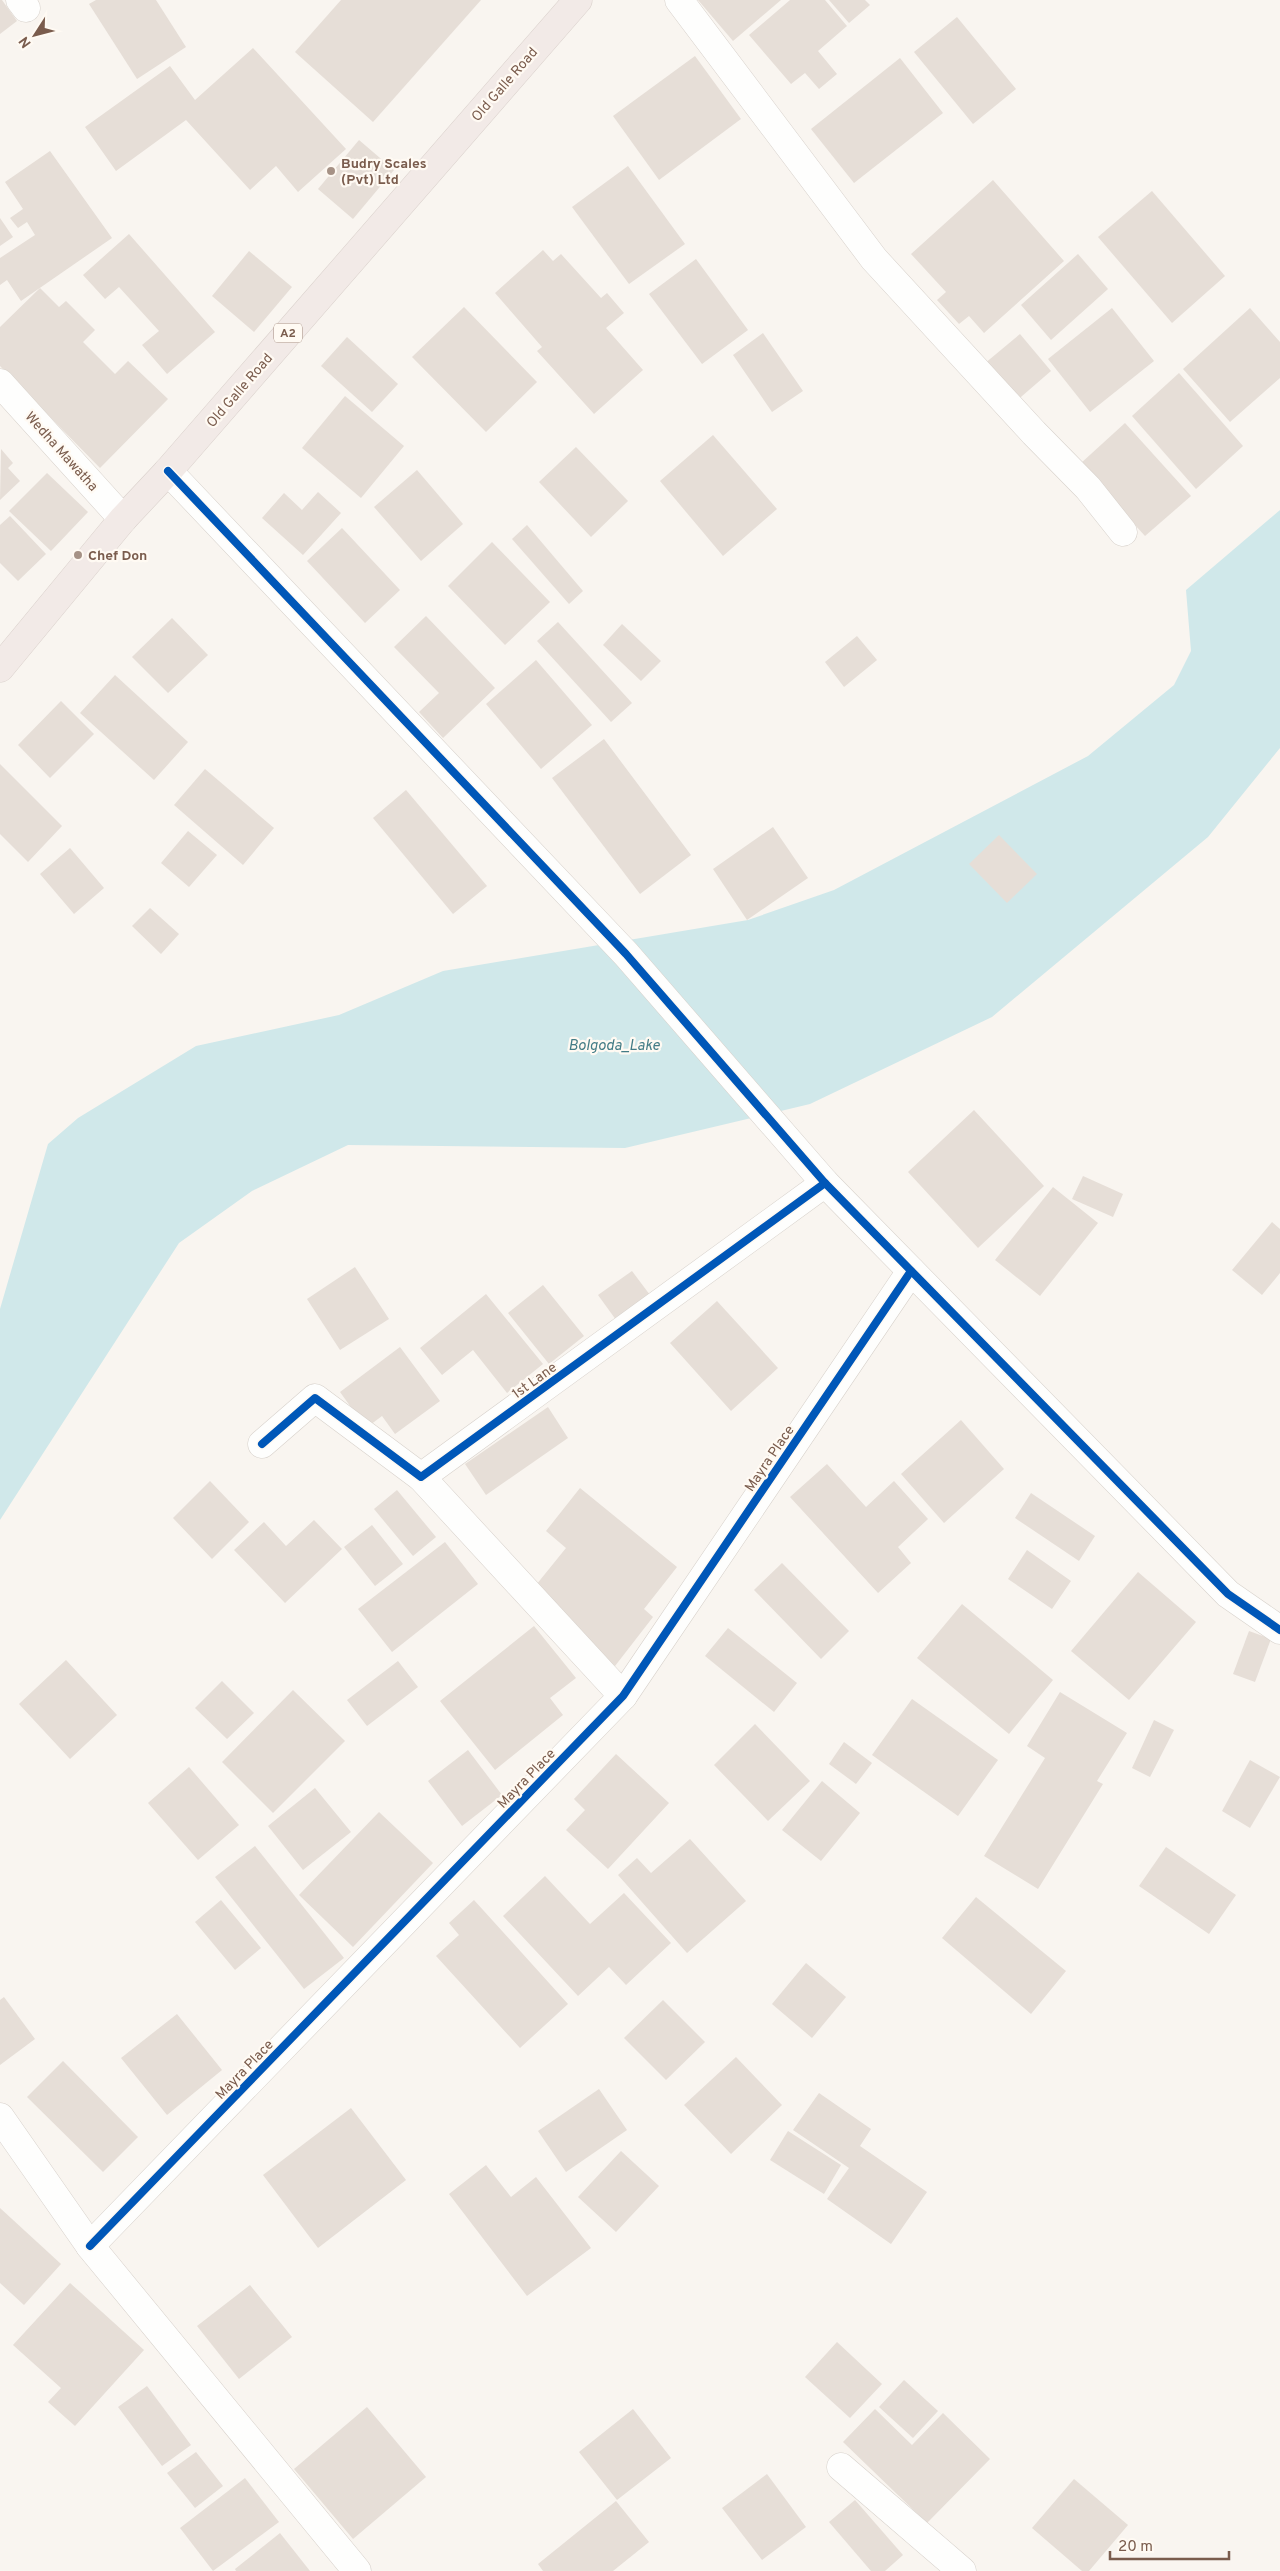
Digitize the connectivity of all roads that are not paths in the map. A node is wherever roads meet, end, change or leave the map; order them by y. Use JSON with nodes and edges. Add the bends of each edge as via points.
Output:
{"nodes":[{"id":1,"x":578,"y":0,"type":"edge"},
{"id":2,"x":679,"y":0,"type":"edge"},
{"id":3,"x":0,"y":383,"type":"edge"},
{"id":4,"x":168,"y":471,"type":"junction"},
{"id":5,"x":123,"y":518,"type":"junction"},
{"id":6,"x":1123,"y":532,"type":"dead end"},
{"id":7,"x":0,"y":668,"type":"edge"},
{"id":8,"x":819,"y":1176,"type":"junction"},
{"id":9,"x":911,"y":1271,"type":"junction"},
{"id":10,"x":262,"y":1444,"type":"dead end"},
{"id":11,"x":421,"y":1477,"type":"junction"},
{"id":12,"x":1280,"y":1630,"type":"edge"},
{"id":13,"x":623,"y":1696,"type":"junction"},
{"id":14,"x":0,"y":2117,"type":"edge"},
{"id":15,"x":90,"y":2246,"type":"junction"},
{"id":16,"x":841,"y":2467,"type":"dead end"},
{"id":17,"x":357,"y":2571,"type":"edge"},
{"id":18,"x":962,"y":2571,"type":"edge"}],
"edges":[{"from":1,"to":4,"type":"highway","name":"Old Galle Road","number":"A2"},
{"from":2,"to":6,"type":"street","via":[[874,259],[1088,488]]},
{"from":3,"to":5,"type":"street","name":"Wedha Mawatha"},
{"from":4,"to":5,"type":"highway","name":"Old Galle Road","number":"A2"},
{"from":4,"to":8,"type":"street","via":[[626,954]]},
{"from":5,"to":7,"type":"highway","name":"Old Galle Road","number":"A2"},
{"from":8,"to":9,"type":"street"},
{"from":8,"to":11,"type":"street","name":"1st Lane"},
{"from":9,"to":12,"type":"street","via":[[1228,1594]]},
{"from":9,"to":13,"type":"street","name":"Mayra Place"},
{"from":10,"to":11,"type":"street","via":[[315,1398]]},
{"from":11,"to":13,"type":"street"},
{"from":13,"to":15,"type":"street","name":"Mayra Place"},
{"from":14,"to":15,"type":"street"},
{"from":15,"to":17,"type":"street"},
{"from":16,"to":18,"type":"street"}]}
